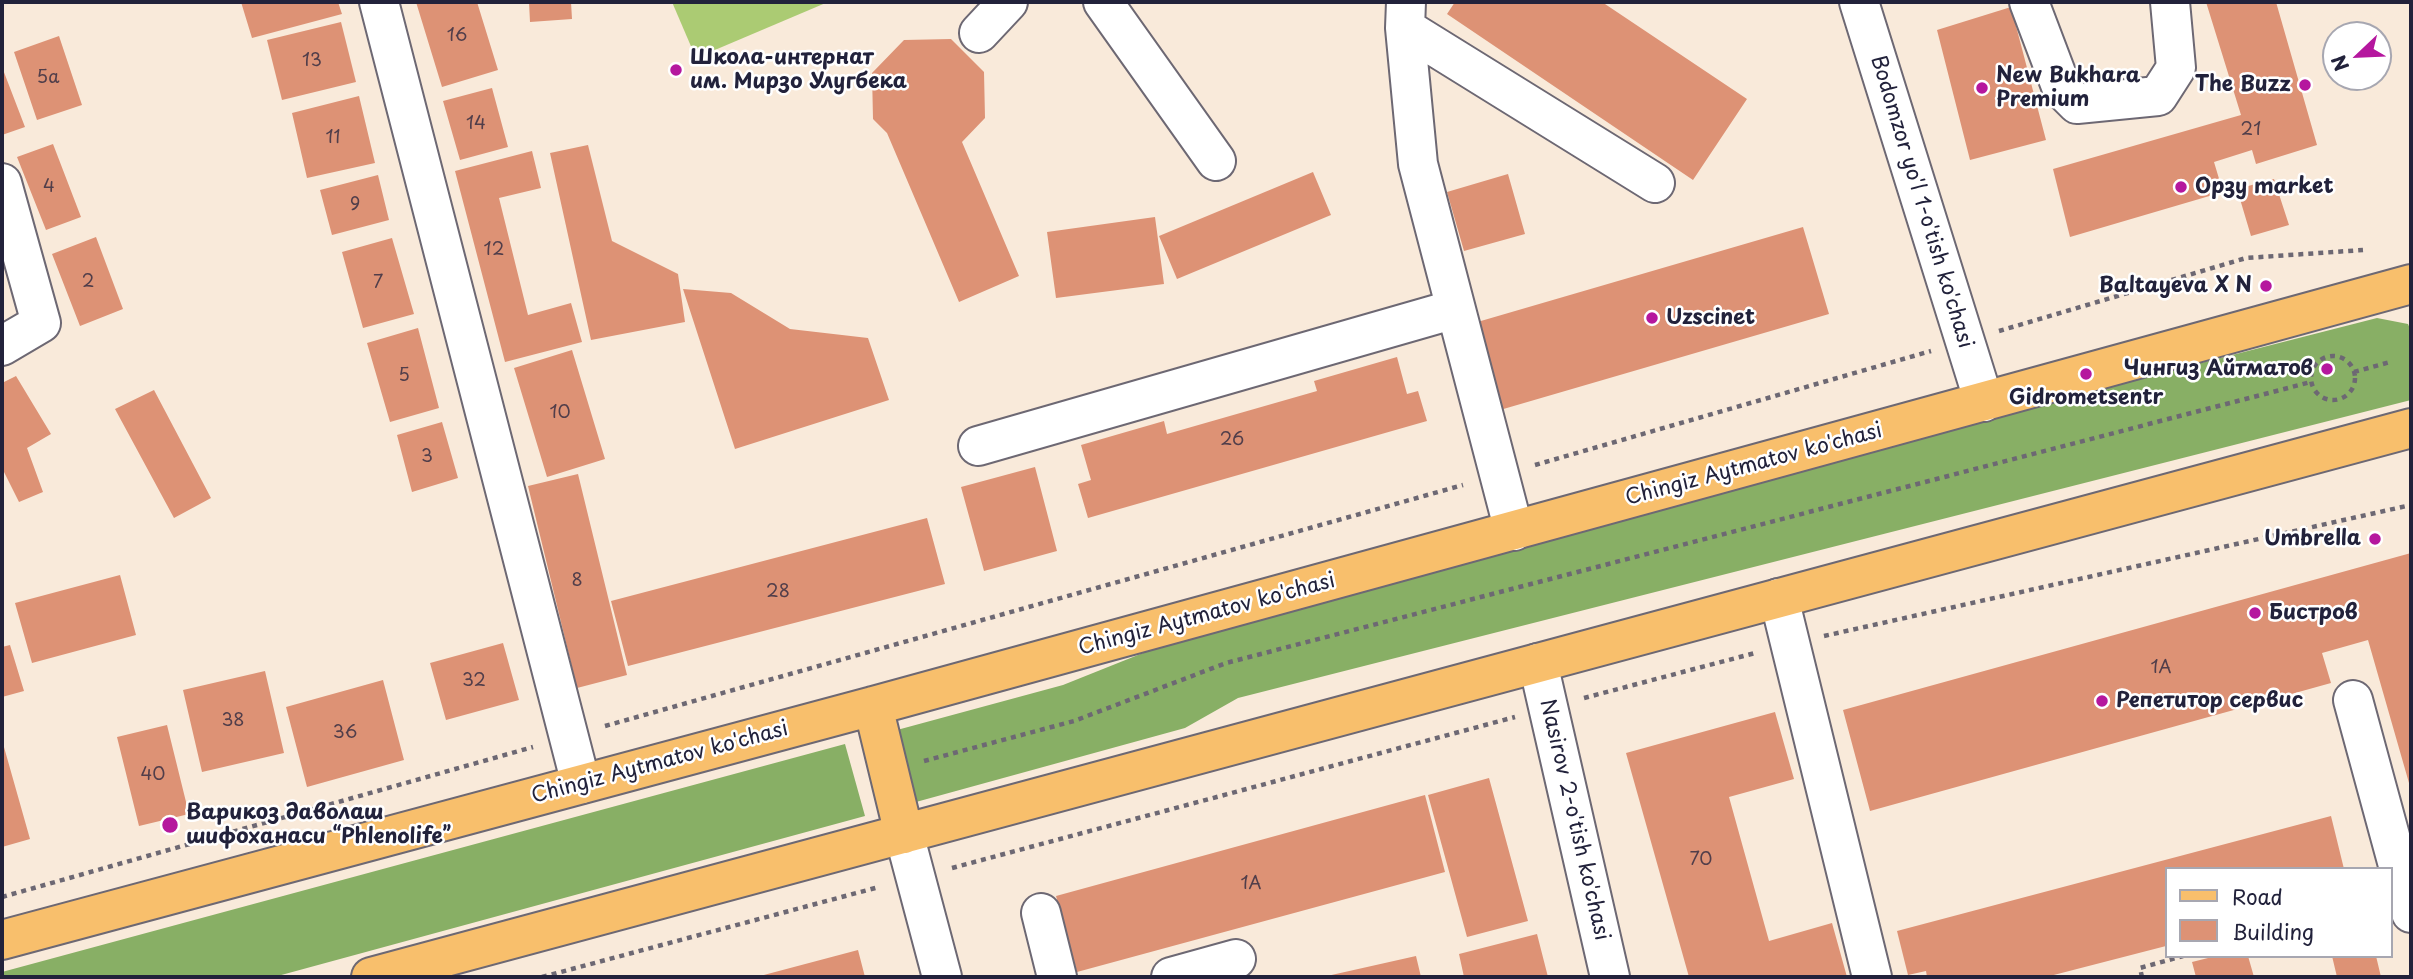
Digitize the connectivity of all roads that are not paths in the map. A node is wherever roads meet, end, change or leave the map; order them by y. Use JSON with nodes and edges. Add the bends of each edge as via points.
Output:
{"nodes":[{"id":1,"x":379,"y":2,"type":"edge"},
{"id":2,"x":1007,"y":2,"type":"edge"},
{"id":3,"x":1103,"y":2,"type":"edge"},
{"id":4,"x":1859,"y":2,"type":"edge"},
{"id":5,"x":2029,"y":2,"type":"edge"},
{"id":6,"x":2170,"y":2,"type":"edge"},
{"id":7,"x":1406,"y":15,"type":"edge"},
{"id":8,"x":979,"y":33,"type":"dead end"},
{"id":9,"x":1216,"y":162,"type":"dead end"},
{"id":10,"x":2,"y":183,"type":"edge"},
{"id":11,"x":1655,"y":183,"type":"dead end"},
{"id":12,"x":2411,"y":284,"type":"edge"},
{"id":13,"x":1455,"y":309,"type":"junction"},
{"id":14,"x":2,"y":346,"type":"edge"},
{"id":15,"x":1984,"y":402,"type":"junction"},
{"id":16,"x":2411,"y":428,"type":"edge"},
{"id":17,"x":978,"y":446,"type":"dead end"},
{"id":18,"x":1514,"y":531,"type":"junction"},
{"id":19,"x":1779,"y":598,"type":"junction"},
{"id":20,"x":1538,"y":663,"type":"junction"},
{"id":21,"x":2353,"y":700,"type":"dead end"},
{"id":22,"x":873,"y":706,"type":"junction"},
{"id":23,"x":581,"y":784,"type":"junction"},
{"id":24,"x":904,"y":834,"type":"junction"},
{"id":25,"x":1041,"y":913,"type":"dead end"},
{"id":26,"x":2411,"y":914,"type":"edge"},
{"id":27,"x":2,"y":940,"type":"edge"},
{"id":28,"x":1236,"y":959,"type":"dead end"},
{"id":29,"x":371,"y":977,"type":"edge"},
{"id":30,"x":942,"y":977,"type":"edge"},
{"id":31,"x":1057,"y":977,"type":"edge"},
{"id":32,"x":1171,"y":977,"type":"edge"},
{"id":33,"x":1609,"y":977,"type":"edge"},
{"id":34,"x":1872,"y":977,"type":"edge"}],
"edges":[{"from":1,"to":23,"type":"street"},
{"from":2,"to":8,"type":"street"},
{"from":3,"to":9,"type":"street"},
{"from":4,"to":15,"type":"street","name":"Bodomzor yo'l 1-o'tish ko'chasi"},
{"from":5,"to":6,"type":"street","via":[[2062,89],[2077,104],[2158,96],[2176,68]]},
{"from":7,"to":11,"type":"street"},
{"from":7,"to":13,"type":"street","via":[[1418,164]]},
{"from":10,"to":14,"type":"street","via":[[41,323]]},
{"from":12,"to":15,"type":"main road","name":"Chingiz Aytmatov ko'chasi"},
{"from":13,"to":17,"type":"street"},
{"from":13,"to":18,"type":"street"},
{"from":15,"to":18,"type":"main road","name":"Chingiz Aytmatov ko'chasi"},
{"from":16,"to":19,"type":"main road"},
{"from":18,"to":22,"type":"main road","name":"Chingiz Aytmatov ko'chasi"},
{"from":19,"to":20,"type":"main road"},
{"from":19,"to":34,"type":"street"},
{"from":20,"to":24,"type":"main road"},
{"from":20,"to":33,"type":"street","name":"Nasirov 2-o'tish ko'chasi"},
{"from":21,"to":26,"type":"street"},
{"from":22,"to":23,"type":"main road","name":"Chingiz Aytmatov ko'chasi"},
{"from":22,"to":24,"type":"main road"},
{"from":23,"to":27,"type":"main road","name":"Chingiz Aytmatov ko'chasi"},
{"from":24,"to":29,"type":"main road"},
{"from":24,"to":30,"type":"street"},
{"from":25,"to":31,"type":"street"},
{"from":28,"to":32,"type":"street"}]}
